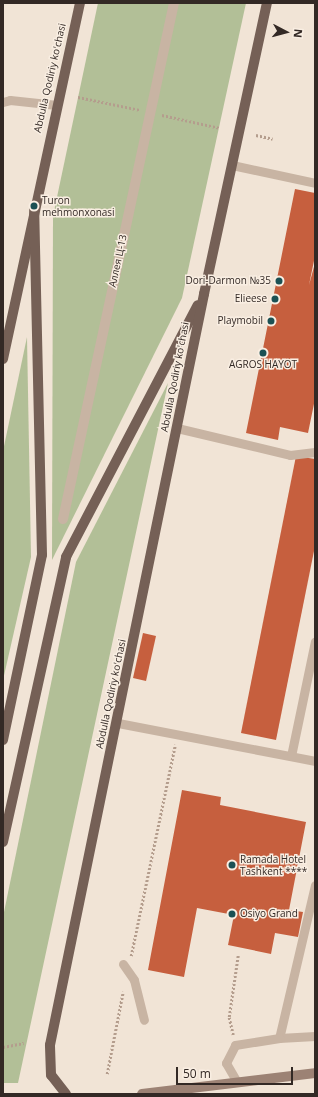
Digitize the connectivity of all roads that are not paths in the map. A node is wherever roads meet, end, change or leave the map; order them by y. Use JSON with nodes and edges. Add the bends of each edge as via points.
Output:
{"nodes":[{"id":1,"x":80,"y":3,"type":"edge"},
{"id":2,"x":174,"y":3,"type":"edge"},
{"id":3,"x":267,"y":3,"type":"edge"},
{"id":4,"x":3,"y":102,"type":"edge"},
{"id":5,"x":57,"y":105,"type":"junction"},
{"id":6,"x":232,"y":165,"type":"junction"},
{"id":7,"x":315,"y":183,"type":"edge"},
{"id":8,"x":34,"y":206,"type":"junction"},
{"id":9,"x":204,"y":294,"type":"junction"},
{"id":10,"x":3,"y":359,"type":"edge"},
{"id":11,"x":177,"y":428,"type":"junction"},
{"id":12,"x":315,"y":452,"type":"edge"},
{"id":13,"x":63,"y":520,"type":"dead end"},
{"id":14,"x":315,"y":641,"type":"edge"},
{"id":15,"x":118,"y":723,"type":"junction"},
{"id":16,"x":3,"y":740,"type":"edge"},
{"id":17,"x":291,"y":756,"type":"junction"},
{"id":18,"x":315,"y":761,"type":"edge"},
{"id":19,"x":3,"y":842,"type":"edge"},
{"id":20,"x":315,"y":885,"type":"edge"},
{"id":21,"x":126,"y":966,"type":"road end"},
{"id":22,"x":144,"y":1020,"type":"dead end"},
{"id":23,"x":315,"y":1036,"type":"edge"},
{"id":24,"x":279,"y":1038,"type":"junction"},
{"id":25,"x":315,"y":1073,"type":"edge"},
{"id":26,"x":237,"y":1082,"type":"junction"},
{"id":27,"x":66,"y":1094,"type":"edge"},
{"id":28,"x":142,"y":1094,"type":"edge"}],
"edges":[{"from":1,"to":5,"type":"main road","name":"Abdulla Qodiriy ko'chasi"},
{"from":2,"to":13,"type":"street","name":"Аллея Ц-13"},
{"from":3,"to":6,"type":"main road","name":"Abdulla Qodiriy ko'chasi"},
{"from":4,"to":5,"type":"lane","via":[[10,100]]},
{"from":5,"to":8,"type":"main road","name":"Abdulla Qodiriy ko'chasi"},
{"from":6,"to":7,"type":"lane"},
{"from":6,"to":9,"type":"main road","name":"Abdulla Qodiriy ko'chasi"},
{"from":8,"to":10,"type":"main road","name":"Abdulla Qodiriy ko'chasi"},
{"from":8,"to":16,"type":"main road","name":"Abdulla Qodiriy ko'chasi","via":[[42,556]]},
{"from":9,"to":11,"type":"main road","name":"Abdulla Qodiriy ko'chasi"},
{"from":9,"to":19,"type":"main road","name":"Abdulla Qodiriy ko'chasi","via":[[66,557]]},
{"from":11,"to":12,"type":"lane","via":[[290,455]]},
{"from":11,"to":15,"type":"main road","name":"Abdulla Qodiriy ko'chasi"},
{"from":14,"to":17,"type":"lane"},
{"from":15,"to":17,"type":"lane"},
{"from":15,"to":27,"type":"main road","name":"Abdulla Qodiriy ko'chasi","via":[[50,1045],[51,1075]]},
{"from":17,"to":18,"type":"lane"},
{"from":20,"to":24,"type":"lane"},
{"from":21,"to":22,"type":"lane","via":[[134,980]]},
{"from":23,"to":24,"type":"lane"},
{"from":24,"to":26,"type":"lane","via":[[235,1045],[226,1063]]},
{"from":25,"to":26,"type":"main road"},
{"from":26,"to":28,"type":"main road"}]}
